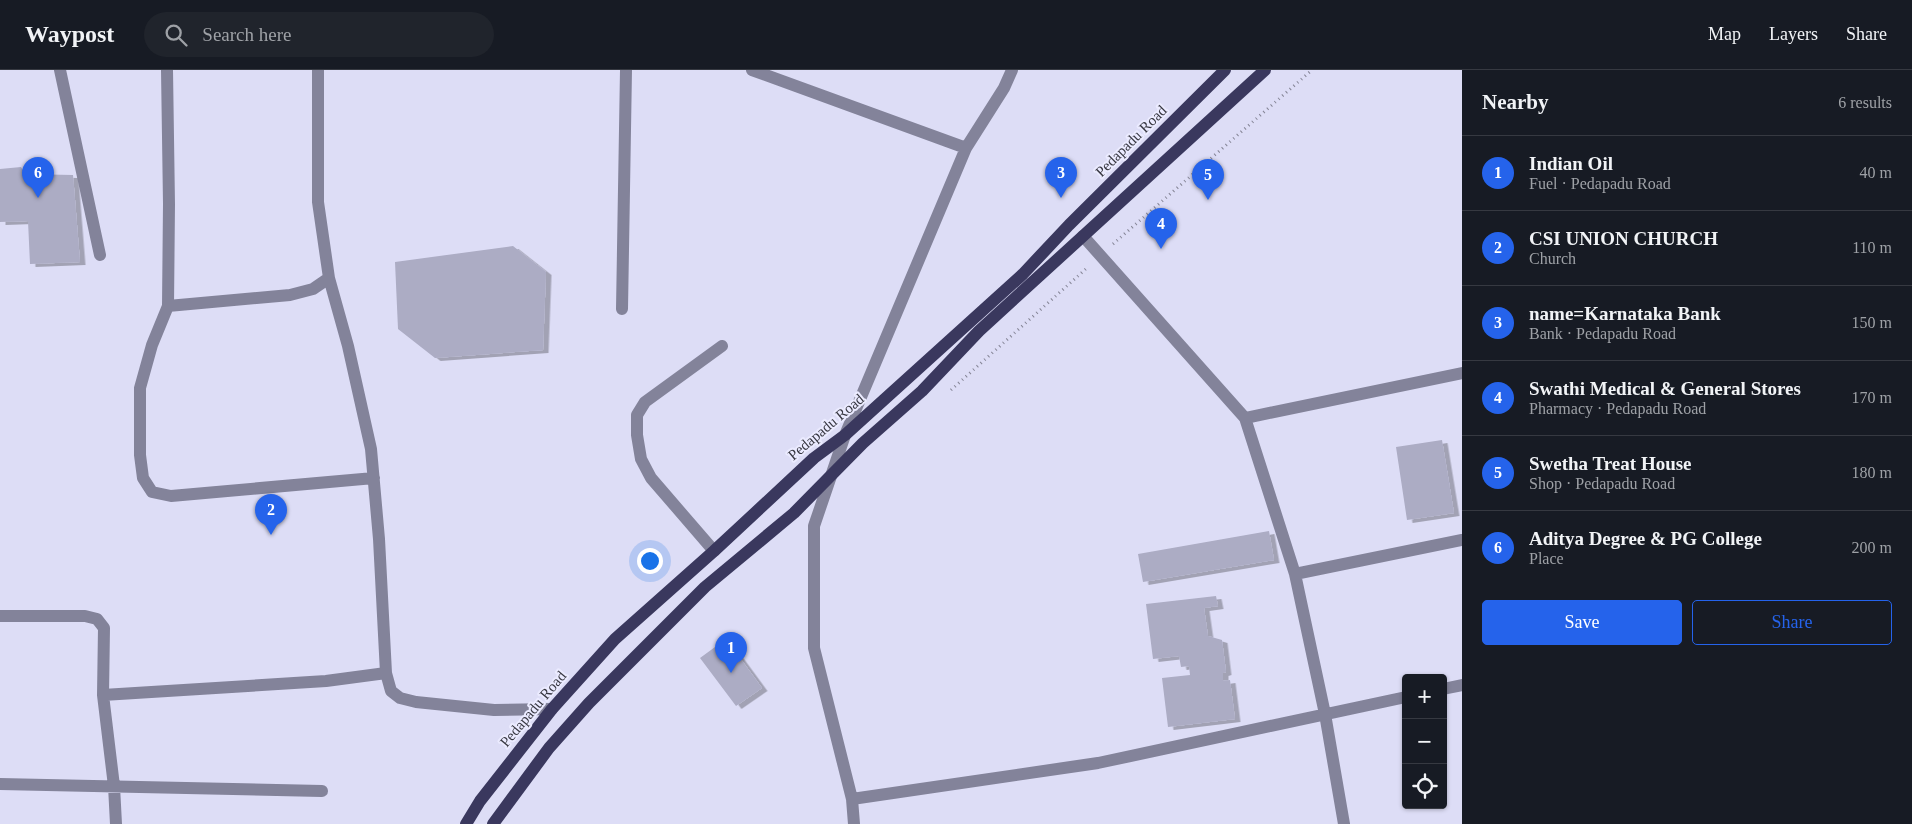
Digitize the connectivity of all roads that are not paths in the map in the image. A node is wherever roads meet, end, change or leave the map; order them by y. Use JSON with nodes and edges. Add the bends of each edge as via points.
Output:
{"nodes":[{"id":1,"x":60,"y":70,"type":"edge"},
{"id":2,"x":167,"y":70,"type":"edge"},
{"id":3,"x":318,"y":70,"type":"edge"},
{"id":4,"x":626,"y":70,"type":"edge"},
{"id":5,"x":752,"y":70,"type":"edge"},
{"id":6,"x":1012,"y":70,"type":"edge"},
{"id":7,"x":1225,"y":70,"type":"edge"},
{"id":8,"x":1265,"y":70,"type":"edge"},
{"id":9,"x":966,"y":148,"type":"junction"},
{"id":10,"x":1083,"y":236,"type":"junction"},
{"id":11,"x":100,"y":255,"type":"dead end"},
{"id":12,"x":330,"y":278,"type":"junction"},
{"id":13,"x":168,"y":306,"type":"junction"},
{"id":14,"x":622,"y":308,"type":"dead end"},
{"id":15,"x":722,"y":346,"type":"dead end"},
{"id":16,"x":1462,"y":373,"type":"edge"},
{"id":17,"x":1245,"y":418,"type":"junction"},
{"id":18,"x":845,"y":435,"type":"junction"},
{"id":19,"x":374,"y":478,"type":"junction"},
{"id":20,"x":829,"y":478,"type":"junction"},
{"id":21,"x":1462,"y":540,"type":"edge"},
{"id":22,"x":714,"y":551,"type":"junction"},
{"id":23,"x":1295,"y":574,"type":"junction"},
{"id":24,"x":0,"y":616,"type":"edge"},
{"id":25,"x":386,"y":673,"type":"junction"},
{"id":26,"x":1462,"y":685,"type":"edge"},
{"id":27,"x":1447,"y":688,"type":"edge"},
{"id":28,"x":103,"y":695,"type":"junction"},
{"id":29,"x":1402,"y":698,"type":"edge"},
{"id":30,"x":552,"y":709,"type":"junction"},
{"id":31,"x":1325,"y":714,"type":"junction"},
{"id":32,"x":0,"y":784,"type":"edge"},
{"id":33,"x":114,"y":786,"type":"junction"},
{"id":34,"x":322,"y":792,"type":"dead end"},
{"id":35,"x":852,"y":799,"type":"junction"},
{"id":36,"x":116,"y":824,"type":"edge"},
{"id":37,"x":466,"y":824,"type":"edge"},
{"id":38,"x":493,"y":824,"type":"edge"},
{"id":39,"x":854,"y":824,"type":"edge"},
{"id":40,"x":1344,"y":824,"type":"edge"}],
"edges":[{"from":1,"to":11,"type":"street"},
{"from":2,"to":13,"type":"street"},
{"from":3,"to":12,"type":"street","via":[[318,202]]},
{"from":4,"to":14,"type":"street"},
{"from":5,"to":9,"type":"street"},
{"from":6,"to":9,"type":"street"},
{"from":7,"to":18,"type":"main road","name":"Pedapadu Road","via":[[1023,274]]},
{"from":8,"to":10,"type":"main road"},
{"from":9,"to":18,"type":"street"},
{"from":10,"to":17,"type":"street"},
{"from":10,"to":20,"type":"main road","via":[[979,331],[922,392],[863,442]]},
{"from":12,"to":13,"type":"street","via":[[313,289],[290,295]]},
{"from":12,"to":19,"type":"street","via":[[371,449]]},
{"from":13,"to":19,"type":"street","via":[[152,345],[140,388],[140,455],[143,478],[152,492],[170,496]]},
{"from":15,"to":22,"type":"street","via":[[645,402],[637,415],[641,459],[650,478]]},
{"from":16,"to":17,"type":"street"},
{"from":17,"to":23,"type":"street"},
{"from":18,"to":20,"type":"street"},
{"from":18,"to":22,"type":"main road","name":"Pedapadu Road","via":[[814,458]]},
{"from":19,"to":25,"type":"street"},
{"from":20,"to":35,"type":"street","via":[[814,526],[814,648]]},
{"from":20,"to":38,"type":"main road","via":[[794,513],[705,587],[589,703],[549,748]]},
{"from":21,"to":23,"type":"street"},
{"from":22,"to":30,"type":"main road","name":"Pedapadu Road","via":[[615,639]]},
{"from":23,"to":31,"type":"street"},
{"from":24,"to":28,"type":"street","via":[[84,616],[97,619],[104,628]]},
{"from":25,"to":28,"type":"street","via":[[326,681]]},
{"from":25,"to":30,"type":"street","via":[[391,691],[400,698],[416,702],[494,710]]},
{"from":26,"to":27,"type":"street"},
{"from":28,"to":33,"type":"street"},
{"from":29,"to":31,"type":"street"},
{"from":30,"to":37,"type":"main road","name":"Pedapadu Road","via":[[480,800]]},
{"from":31,"to":35,"type":"street","via":[[1098,763]]},
{"from":31,"to":40,"type":"street"},
{"from":32,"to":33,"type":"street"},
{"from":33,"to":34,"type":"street"},
{"from":33,"to":36,"type":"street"},
{"from":35,"to":39,"type":"street"}]}
